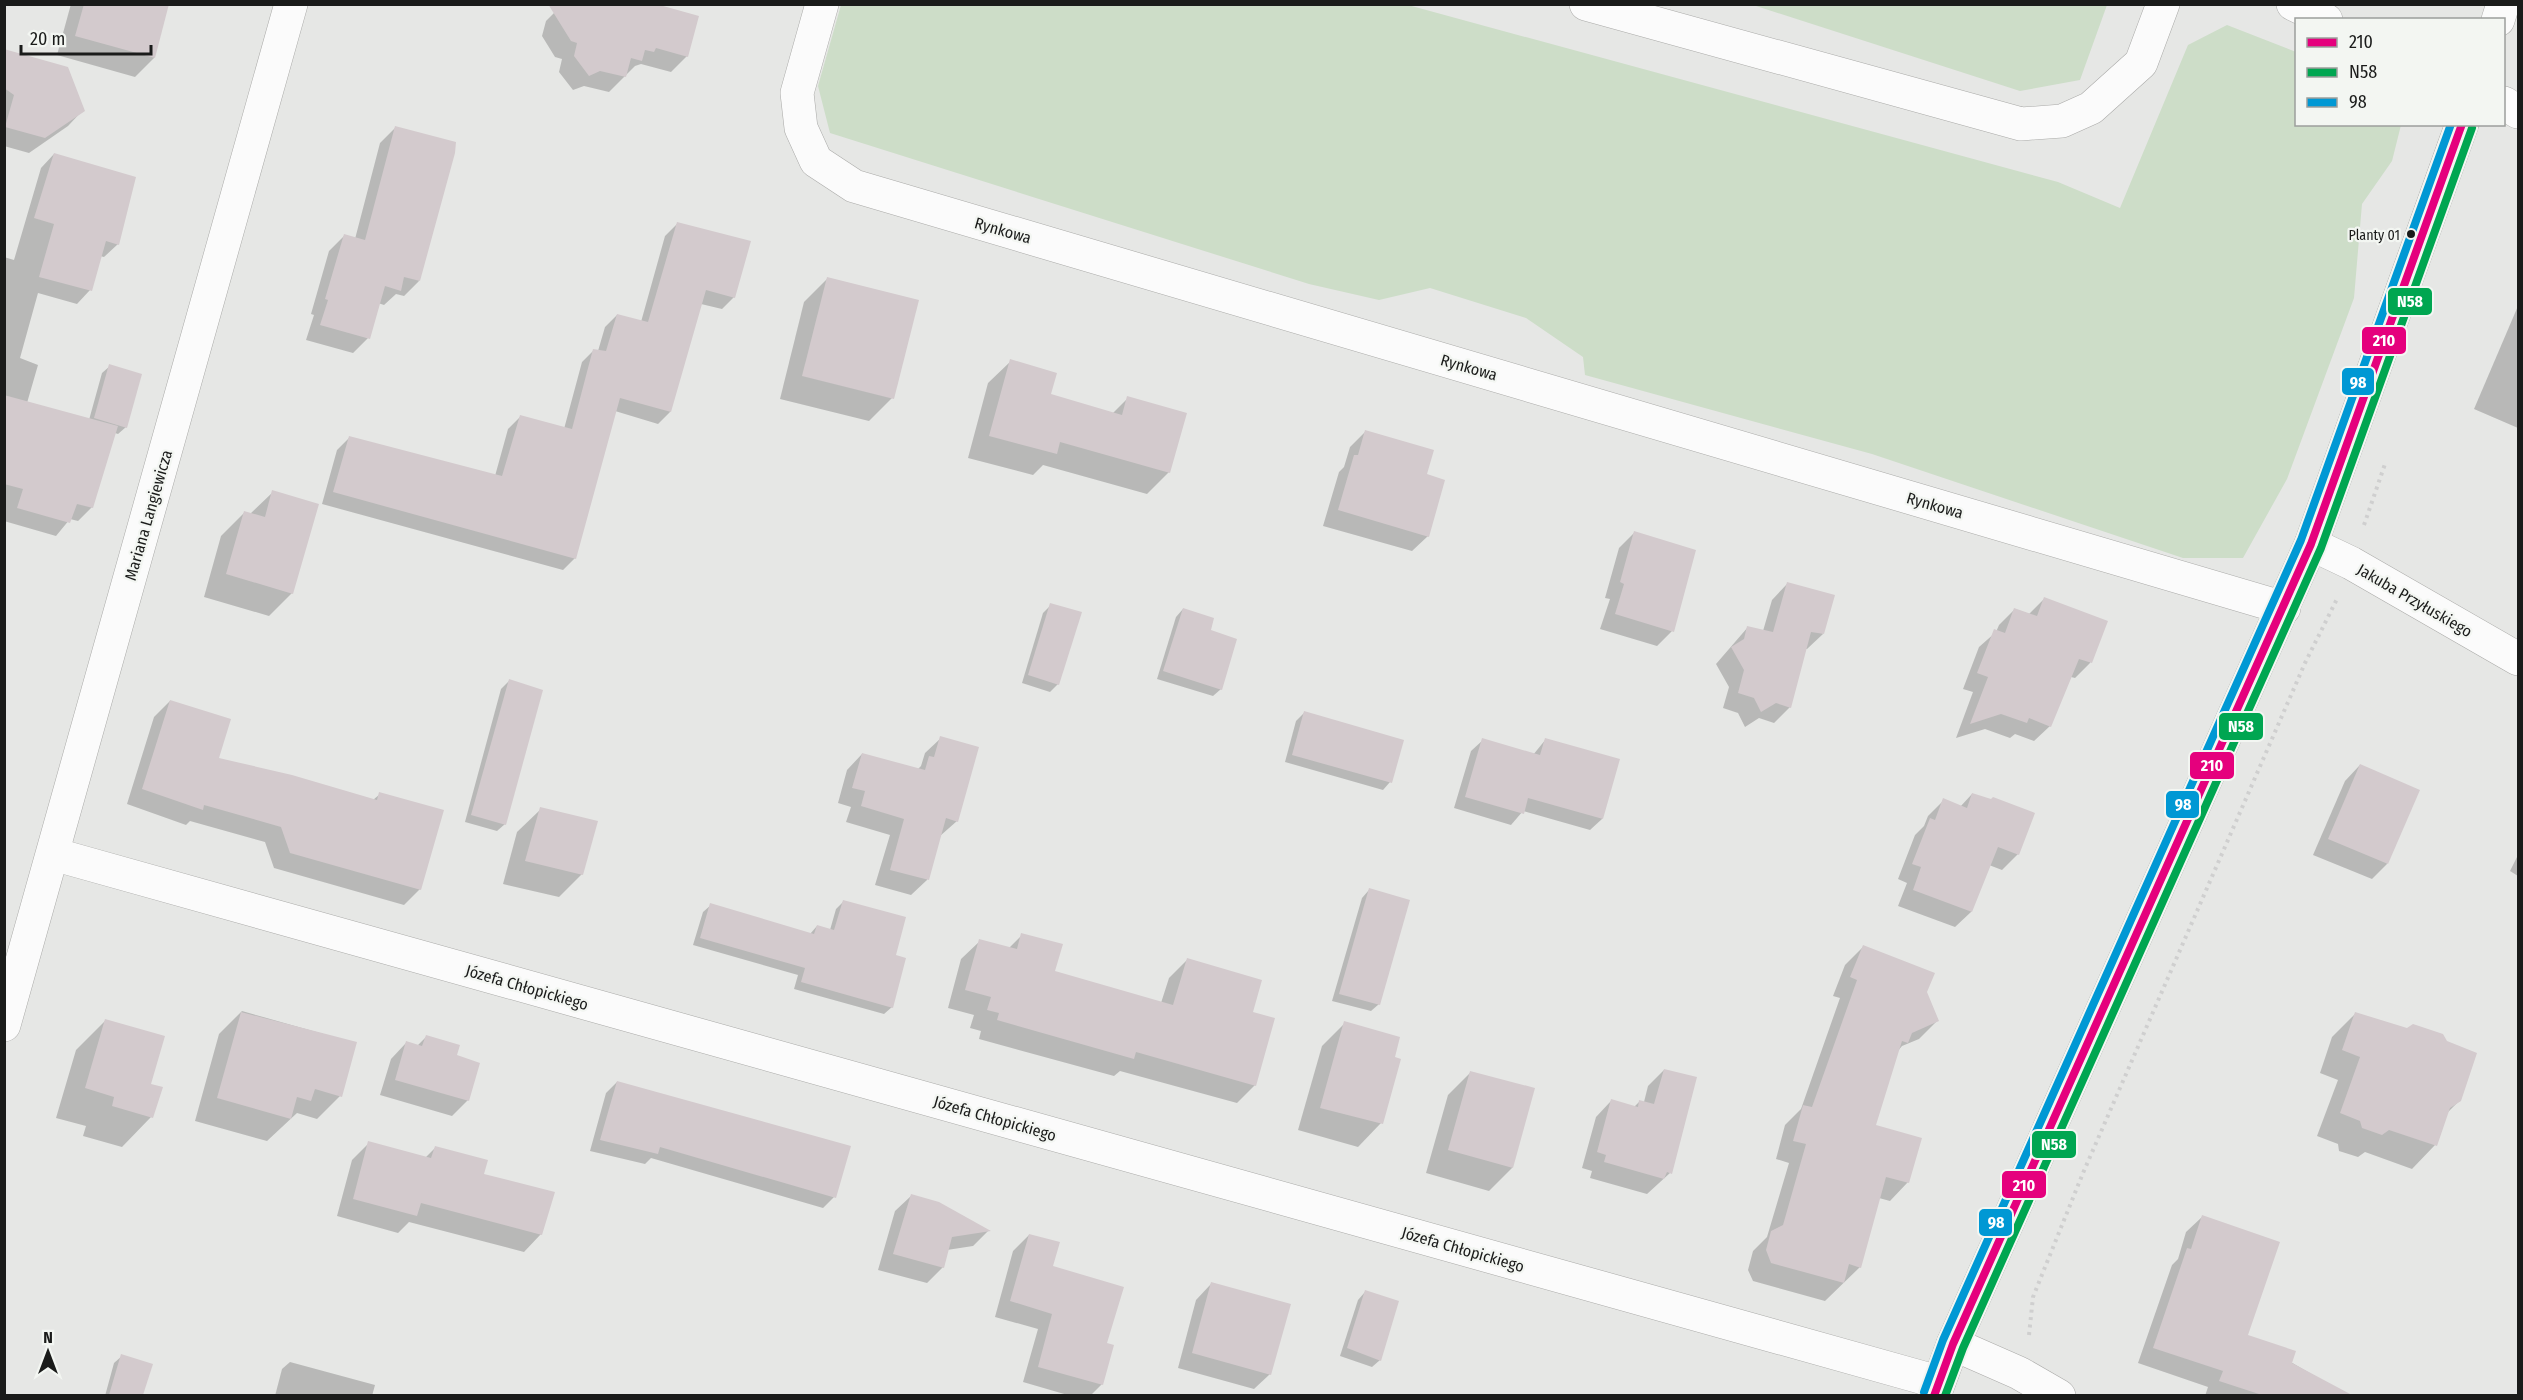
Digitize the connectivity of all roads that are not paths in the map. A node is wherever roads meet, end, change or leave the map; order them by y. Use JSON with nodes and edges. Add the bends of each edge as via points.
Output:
{"nodes":[{"id":1,"x":291,"y":4,"type":"edge"},
{"id":2,"x":822,"y":4,"type":"edge"},
{"id":3,"x":1586,"y":4,"type":"edge"},
{"id":4,"x":2163,"y":4,"type":"edge"},
{"id":5,"x":2293,"y":4,"type":"edge"},
{"id":6,"x":2322,"y":18,"type":"edge"},
{"id":7,"x":2505,"y":104,"type":"edge"},
{"id":8,"x":2518,"y":112,"type":"edge"},
{"id":9,"x":2461,"y":126,"type":"edge"},
{"id":10,"x":2311,"y":544,"type":"junction"},
{"id":11,"x":2284,"y":608,"type":"junction"},
{"id":12,"x":2518,"y":659,"type":"edge"},
{"id":13,"x":53,"y":854,"type":"junction"},
{"id":14,"x":4,"y":1025,"type":"edge"},
{"id":15,"x":1953,"y":1344,"type":"junction"},
{"id":16,"x":1936,"y":1389,"type":"edge"},
{"id":17,"x":2059,"y":1395,"type":"edge"}],
"edges":[{"from":1,"to":13,"type":"street","name":"Mariana Langiewicza"},
{"from":2,"to":11,"type":"street","name":"Rynkowa","via":[[797,93],[801,128],[816,161],[854,186]]},
{"from":3,"to":4,"type":"street","via":[[2021,124],[2062,121],[2091,108],[2141,63]]},
{"from":5,"to":6,"type":"street"},
{"from":7,"to":8,"type":"street"},
{"from":9,"to":10,"type":"street"},
{"from":10,"to":11,"type":"street"},
{"from":10,"to":12,"type":"street","name":"Jakuba Przyłuskiego"},
{"from":11,"to":15,"type":"street"},
{"from":13,"to":14,"type":"street","name":"Mariana Langiewicza"},
{"from":13,"to":16,"type":"street","name":"Józefa Chłopickiego"},
{"from":15,"to":16,"type":"street"},
{"from":15,"to":17,"type":"street"}]}
